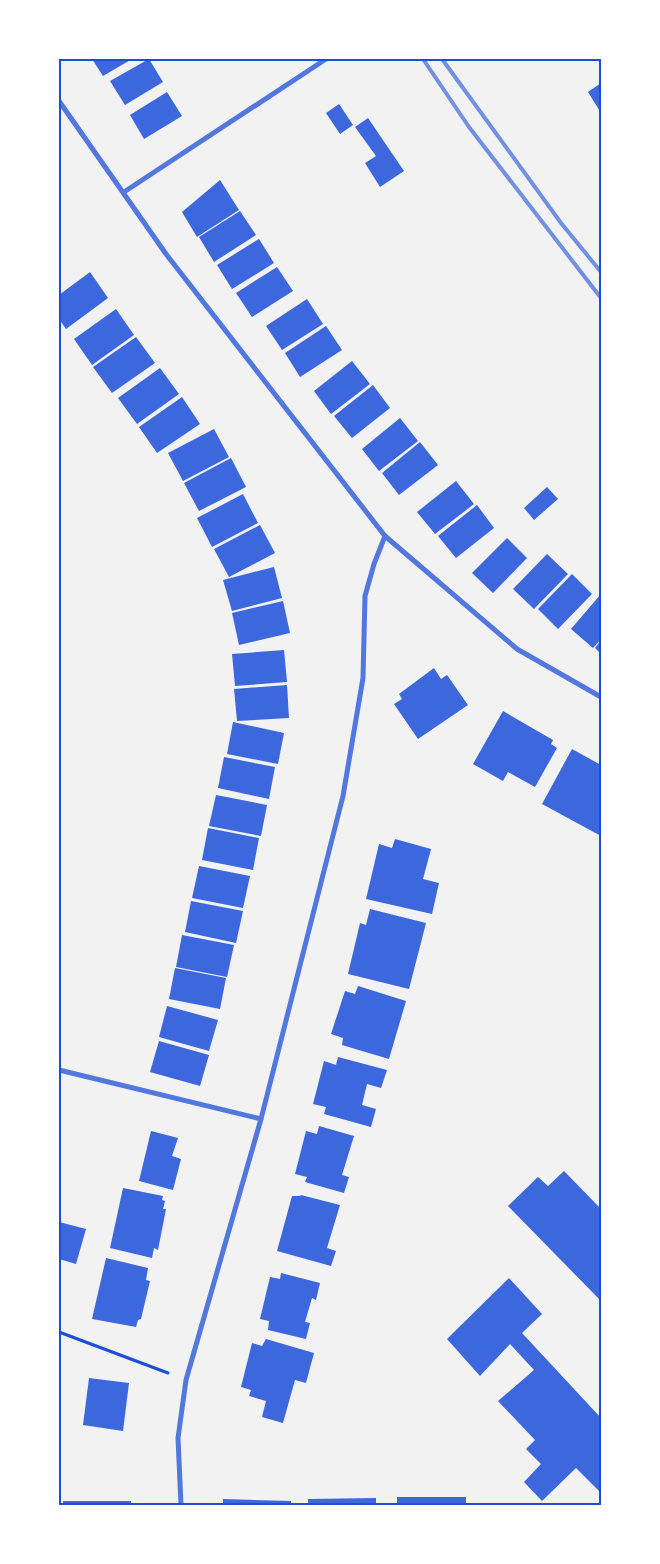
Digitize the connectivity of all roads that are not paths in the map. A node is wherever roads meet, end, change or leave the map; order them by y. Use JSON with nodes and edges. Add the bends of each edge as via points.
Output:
{"nodes":[{"id":1,"x":326,"y":59,"type":"edge"},
{"id":2,"x":59,"y":101,"type":"edge"},
{"id":3,"x":124,"y":192,"type":"junction"},
{"id":4,"x":385,"y":536,"type":"junction"},
{"id":5,"x":601,"y":697,"type":"edge"},
{"id":6,"x":59,"y":1070,"type":"edge"},
{"id":7,"x":261,"y":1119,"type":"junction"},
{"id":8,"x":181,"y":1505,"type":"edge"}],
"edges":[{"from":1,"to":3,"type":"street"},
{"from":2,"to":3,"type":"street"},
{"from":3,"to":4,"type":"street","via":[[166,254]]},
{"from":4,"to":5,"type":"street","via":[[517,649]]},
{"from":4,"to":7,"type":"street","via":[[365,596],[363,678],[343,796]]},
{"from":6,"to":7,"type":"street"},
{"from":7,"to":8,"type":"street","via":[[186,1380],[178,1438]]}]}
